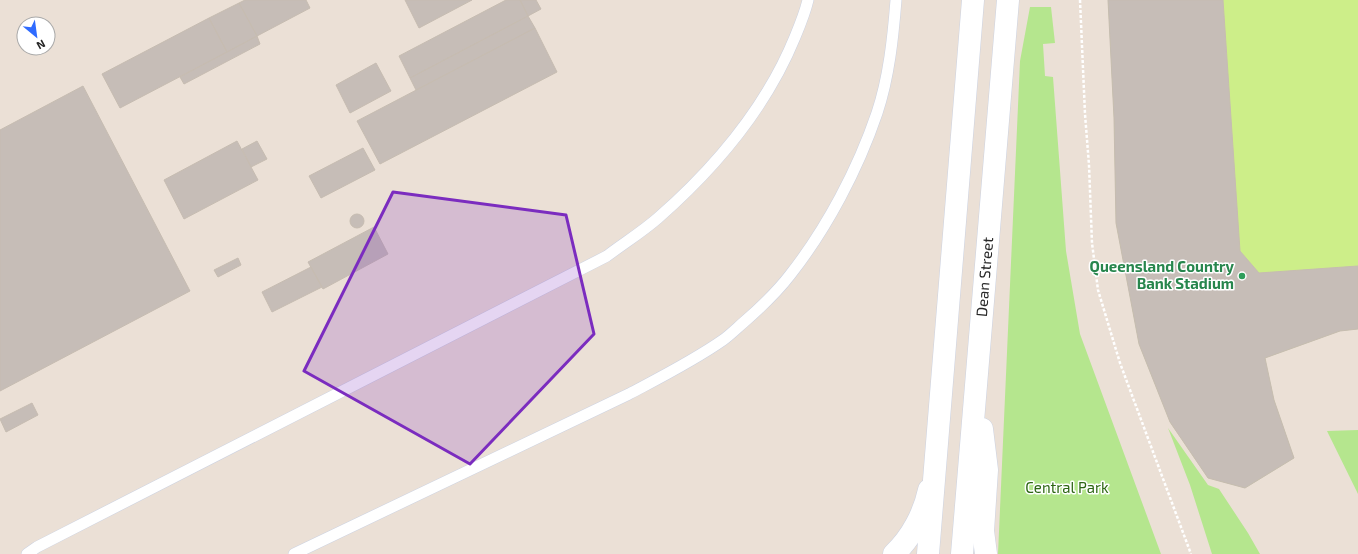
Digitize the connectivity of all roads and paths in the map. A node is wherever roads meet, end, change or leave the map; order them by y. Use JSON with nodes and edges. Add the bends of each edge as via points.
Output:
{"nodes":[{"id":1,"x":808,"y":0,"type":"edge"},
{"id":2,"x":896,"y":0,"type":"edge"},
{"id":3,"x":973,"y":0,"type":"edge"},
{"id":4,"x":1008,"y":0,"type":"edge"},
{"id":5,"x":1080,"y":0,"type":"edge"},
{"id":6,"x":976,"y":378,"type":"junction"},
{"id":7,"x":935,"y":464,"type":"junction"},
{"id":8,"x":27,"y":554,"type":"edge"},
{"id":9,"x":294,"y":554,"type":"edge"},
{"id":10,"x":894,"y":554,"type":"edge"},
{"id":11,"x":928,"y":554,"type":"edge"},
{"id":12,"x":962,"y":554,"type":"edge"},
{"id":13,"x":986,"y":554,"type":"edge"},
{"id":14,"x":1191,"y":554,"type":"edge"}],
"edges":[{"from":1,"to":8,"type":"lane","via":[[786,59],[730,145],[693,186],[657,219],[607,256]]},
{"from":2,"to":9,"type":"lane","via":[[888,68],[877,112],[863,151],[817,236],[790,275],[758,309],[724,339],[678,369]]},
{"from":3,"to":7,"type":"main road"},
{"from":4,"to":6,"type":"main road","name":"Dean Street"},
{"from":5,"to":14,"type":"path","via":[[1092,243],[1098,290],[1120,364]]},
{"from":6,"to":12,"type":"main road","name":"Dean Street"},
{"from":6,"to":13,"type":"main road","via":[[987,470],[983,531]]},
{"from":7,"to":10,"type":"main road","via":[[920,517]]},
{"from":7,"to":11,"type":"main road"}]}
